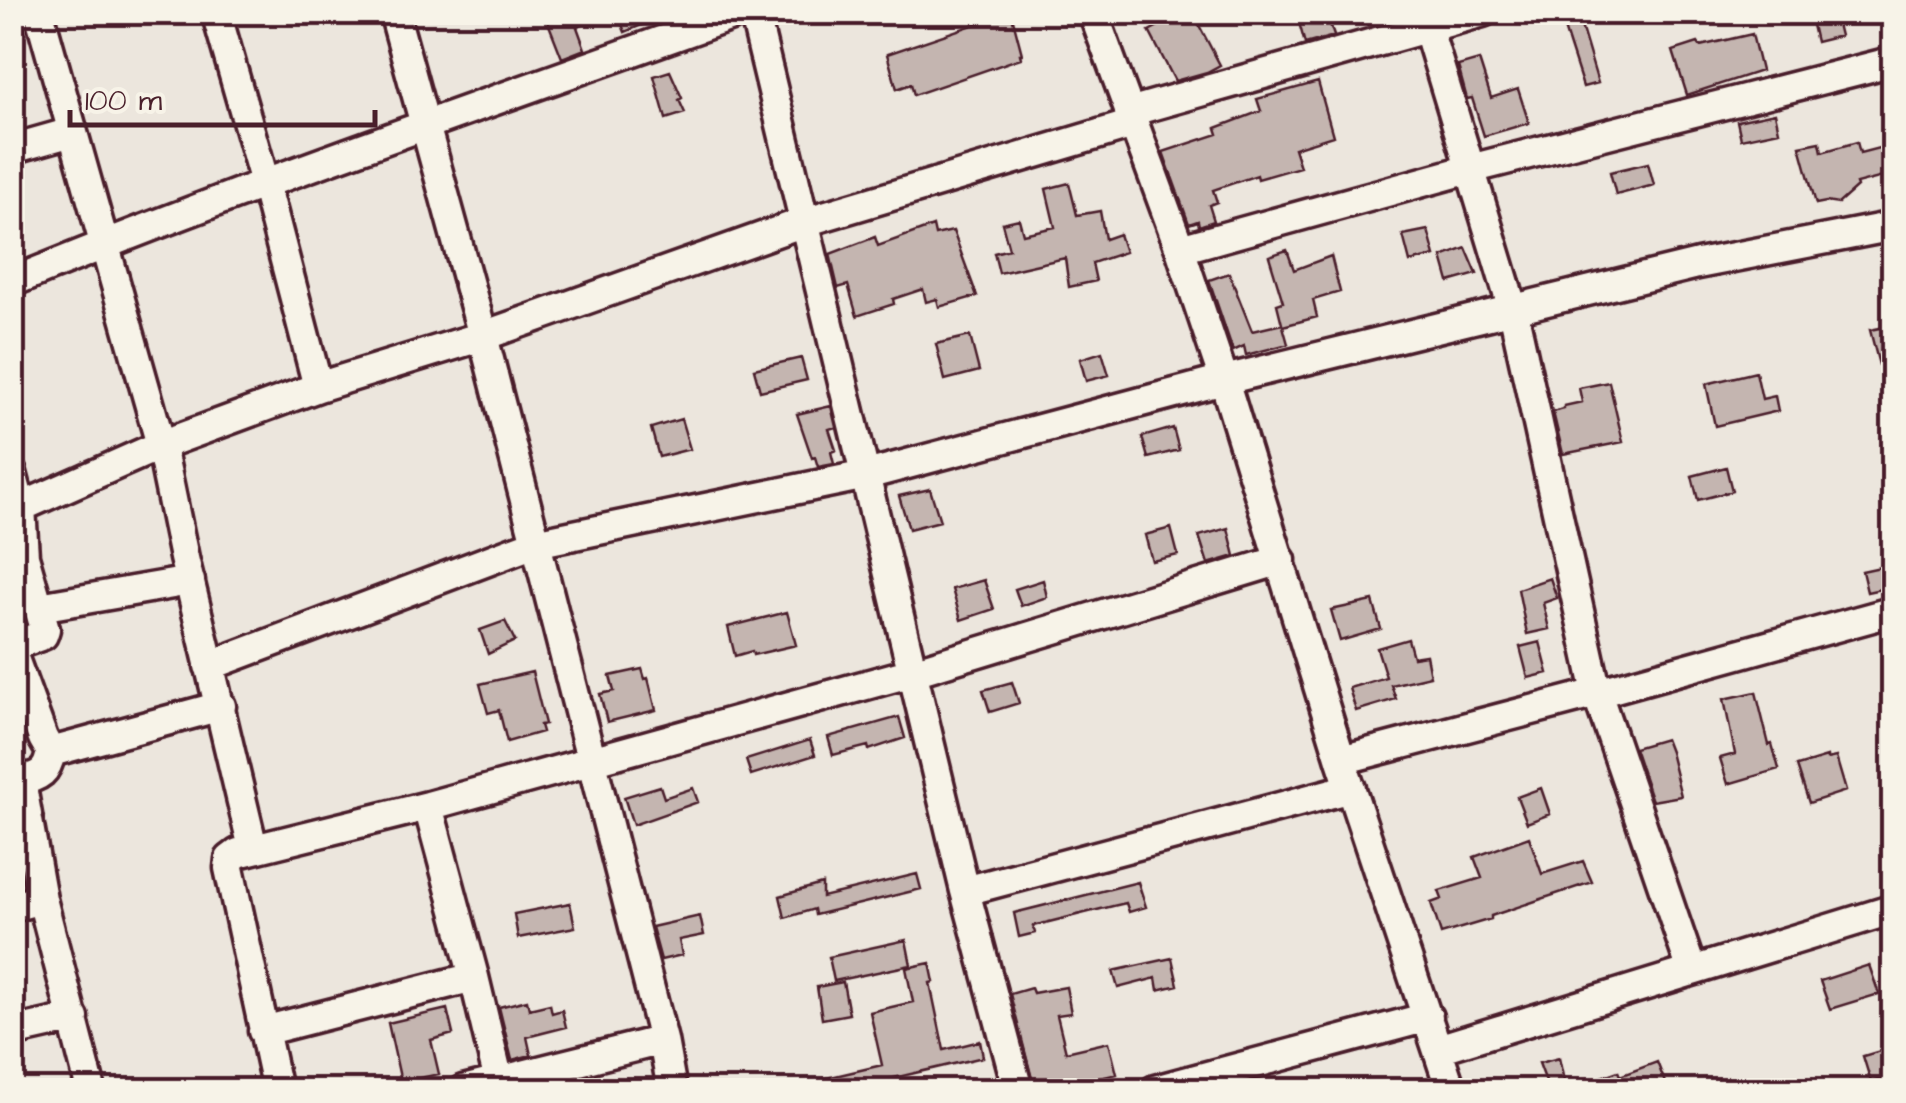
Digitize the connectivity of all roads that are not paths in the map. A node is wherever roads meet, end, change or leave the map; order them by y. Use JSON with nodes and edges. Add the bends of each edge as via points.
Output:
{"nodes":[{"id":1,"x":38,"y":12,"type":"edge"},
{"id":2,"x":216,"y":12,"type":"edge"},
{"id":3,"x":394,"y":12,"type":"edge"},
{"id":4,"x":742,"y":12,"type":"edge"},
{"id":5,"x":754,"y":12,"type":"edge"},
{"id":6,"x":1093,"y":12,"type":"edge"},
{"id":7,"x":1483,"y":12,"type":"edge"},
{"id":8,"x":1429,"y":23,"type":"edge"},
{"id":9,"x":1894,"y":61,"type":"edge"},
{"id":10,"x":1131,"y":118,"type":"junction"},
{"id":11,"x":426,"y":126,"type":"junction"},
{"id":12,"x":72,"y":132,"type":"junction"},
{"id":13,"x":12,"y":148,"type":"edge"},
{"id":14,"x":1470,"y":169,"type":"junction"},
{"id":15,"x":264,"y":183,"type":"junction"},
{"id":16,"x":804,"y":222,"type":"junction"},
{"id":17,"x":1894,"y":226,"type":"edge"},
{"id":18,"x":104,"y":244,"type":"junction"},
{"id":19,"x":1180,"y":248,"type":"junction"},
{"id":20,"x":12,"y":282,"type":"edge"},
{"id":21,"x":1512,"y":310,"type":"junction"},
{"id":22,"x":483,"y":336,"type":"junction"},
{"id":23,"x":1224,"y":380,"type":"junction"},
{"id":24,"x":318,"y":387,"type":"junction"},
{"id":25,"x":161,"y":445,"type":"junction"},
{"id":26,"x":12,"y":474,"type":"edge"},
{"id":27,"x":866,"y":476,"type":"junction"},
{"id":28,"x":18,"y":522,"type":"edge"},
{"id":29,"x":535,"y":543,"type":"junction"},
{"id":30,"x":1281,"y":560,"type":"junction"},
{"id":31,"x":190,"y":581,"type":"junction"},
{"id":32,"x":38,"y":607,"type":"junction"},
{"id":33,"x":1894,"y":611,"type":"edge"},
{"id":34,"x":12,"y":650,"type":"edge"},
{"id":35,"x":210,"y":666,"type":"junction"},
{"id":36,"x":913,"y":672,"type":"junction"},
{"id":37,"x":1597,"y":693,"type":"junction"},
{"id":38,"x":221,"y":706,"type":"junction"},
{"id":39,"x":51,"y":752,"type":"junction"},
{"id":40,"x":1341,"y":760,"type":"junction"},
{"id":41,"x":592,"y":761,"type":"junction"},
{"id":42,"x":17,"y":782,"type":"edge"},
{"id":43,"x":1350,"y":788,"type":"junction"},
{"id":44,"x":428,"y":806,"type":"junction"},
{"id":45,"x":253,"y":848,"type":"junction"},
{"id":46,"x":966,"y":891,"type":"junction"},
{"id":47,"x":42,"y":899,"type":"junction"},
{"id":48,"x":12,"y":907,"type":"edge"},
{"id":49,"x":1894,"y":909,"type":"edge"},
{"id":50,"x":1692,"y":972,"type":"junction"},
{"id":51,"x":474,"y":977,"type":"junction"},
{"id":52,"x":1428,"y":1016,"type":"junction"},
{"id":53,"x":74,"y":1018,"type":"junction"},
{"id":54,"x":263,"y":1031,"type":"junction"},
{"id":55,"x":12,"y":1032,"type":"edge"},
{"id":56,"x":662,"y":1040,"type":"junction"},
{"id":57,"x":1438,"y":1049,"type":"junction"},
{"id":58,"x":500,"y":1086,"type":"edge"},
{"id":59,"x":91,"y":1090,"type":"edge"},
{"id":60,"x":277,"y":1090,"type":"edge"},
{"id":61,"x":463,"y":1090,"type":"edge"},
{"id":62,"x":672,"y":1090,"type":"edge"},
{"id":63,"x":1018,"y":1090,"type":"edge"},
{"id":64,"x":1156,"y":1090,"type":"edge"},
{"id":65,"x":1451,"y":1090,"type":"edge"}],
"edges":[{"from":1,"to":12,"type":"street"},
{"from":2,"to":15,"type":"street"},
{"from":3,"to":11,"type":"street"},
{"from":4,"to":11,"type":"street"},
{"from":5,"to":16,"type":"street"},
{"from":6,"to":10,"type":"street"},
{"from":7,"to":8,"type":"street"},
{"from":8,"to":10,"type":"street"},
{"from":8,"to":14,"type":"street"},
{"from":9,"to":14,"type":"street"},
{"from":10,"to":16,"type":"street"},
{"from":10,"to":19,"type":"street"},
{"from":11,"to":15,"type":"street"},
{"from":11,"to":22,"type":"street"},
{"from":12,"to":13,"type":"street"},
{"from":12,"to":18,"type":"street"},
{"from":14,"to":19,"type":"street"},
{"from":14,"to":21,"type":"street"},
{"from":15,"to":18,"type":"street"},
{"from":15,"to":24,"type":"street"},
{"from":16,"to":22,"type":"street"},
{"from":16,"to":27,"type":"street"},
{"from":17,"to":21,"type":"street"},
{"from":18,"to":20,"type":"street"},
{"from":18,"to":25,"type":"street"},
{"from":19,"to":23,"type":"street"},
{"from":21,"to":23,"type":"street"},
{"from":21,"to":37,"type":"street"},
{"from":22,"to":24,"type":"street"},
{"from":22,"to":29,"type":"street"},
{"from":23,"to":27,"type":"street"},
{"from":23,"to":30,"type":"street"},
{"from":24,"to":25,"type":"street"},
{"from":25,"to":28,"type":"street"},
{"from":25,"to":31,"type":"street"},
{"from":26,"to":28,"type":"street"},
{"from":27,"to":29,"type":"street"},
{"from":27,"to":36,"type":"street"},
{"from":28,"to":32,"type":"street"},
{"from":29,"to":35,"type":"street"},
{"from":29,"to":41,"type":"street"},
{"from":30,"to":36,"type":"street"},
{"from":30,"to":40,"type":"street"},
{"from":31,"to":32,"type":"street"},
{"from":31,"to":35,"type":"street"},
{"from":32,"to":34,"type":"street","via":[[44,636]]},
{"from":33,"to":37,"type":"street"},
{"from":34,"to":39,"type":"street"},
{"from":35,"to":38,"type":"street"},
{"from":36,"to":41,"type":"street"},
{"from":36,"to":46,"type":"street"},
{"from":37,"to":40,"type":"street"},
{"from":37,"to":50,"type":"street"},
{"from":38,"to":39,"type":"street"},
{"from":38,"to":45,"type":"street"},
{"from":39,"to":42,"type":"street","via":[[40,775]]},
{"from":40,"to":43,"type":"street"},
{"from":41,"to":44,"type":"street"},
{"from":41,"to":56,"type":"street"},
{"from":42,"to":47,"type":"street"},
{"from":43,"to":46,"type":"street"},
{"from":43,"to":52,"type":"street"},
{"from":44,"to":45,"type":"street"},
{"from":44,"to":51,"type":"street"},
{"from":45,"to":54,"type":"street","via":[[230,859],[229,868]]},
{"from":46,"to":63,"type":"street"},
{"from":47,"to":48,"type":"street"},
{"from":47,"to":53,"type":"street"},
{"from":49,"to":50,"type":"street"},
{"from":50,"to":57,"type":"street"},
{"from":51,"to":54,"type":"street"},
{"from":51,"to":58,"type":"street"},
{"from":52,"to":57,"type":"street"},
{"from":52,"to":64,"type":"street"},
{"from":53,"to":55,"type":"street"},
{"from":53,"to":59,"type":"street"},
{"from":54,"to":60,"type":"street"},
{"from":56,"to":58,"type":"street"},
{"from":56,"to":62,"type":"street"},
{"from":57,"to":65,"type":"street"},
{"from":58,"to":61,"type":"street"}]}
